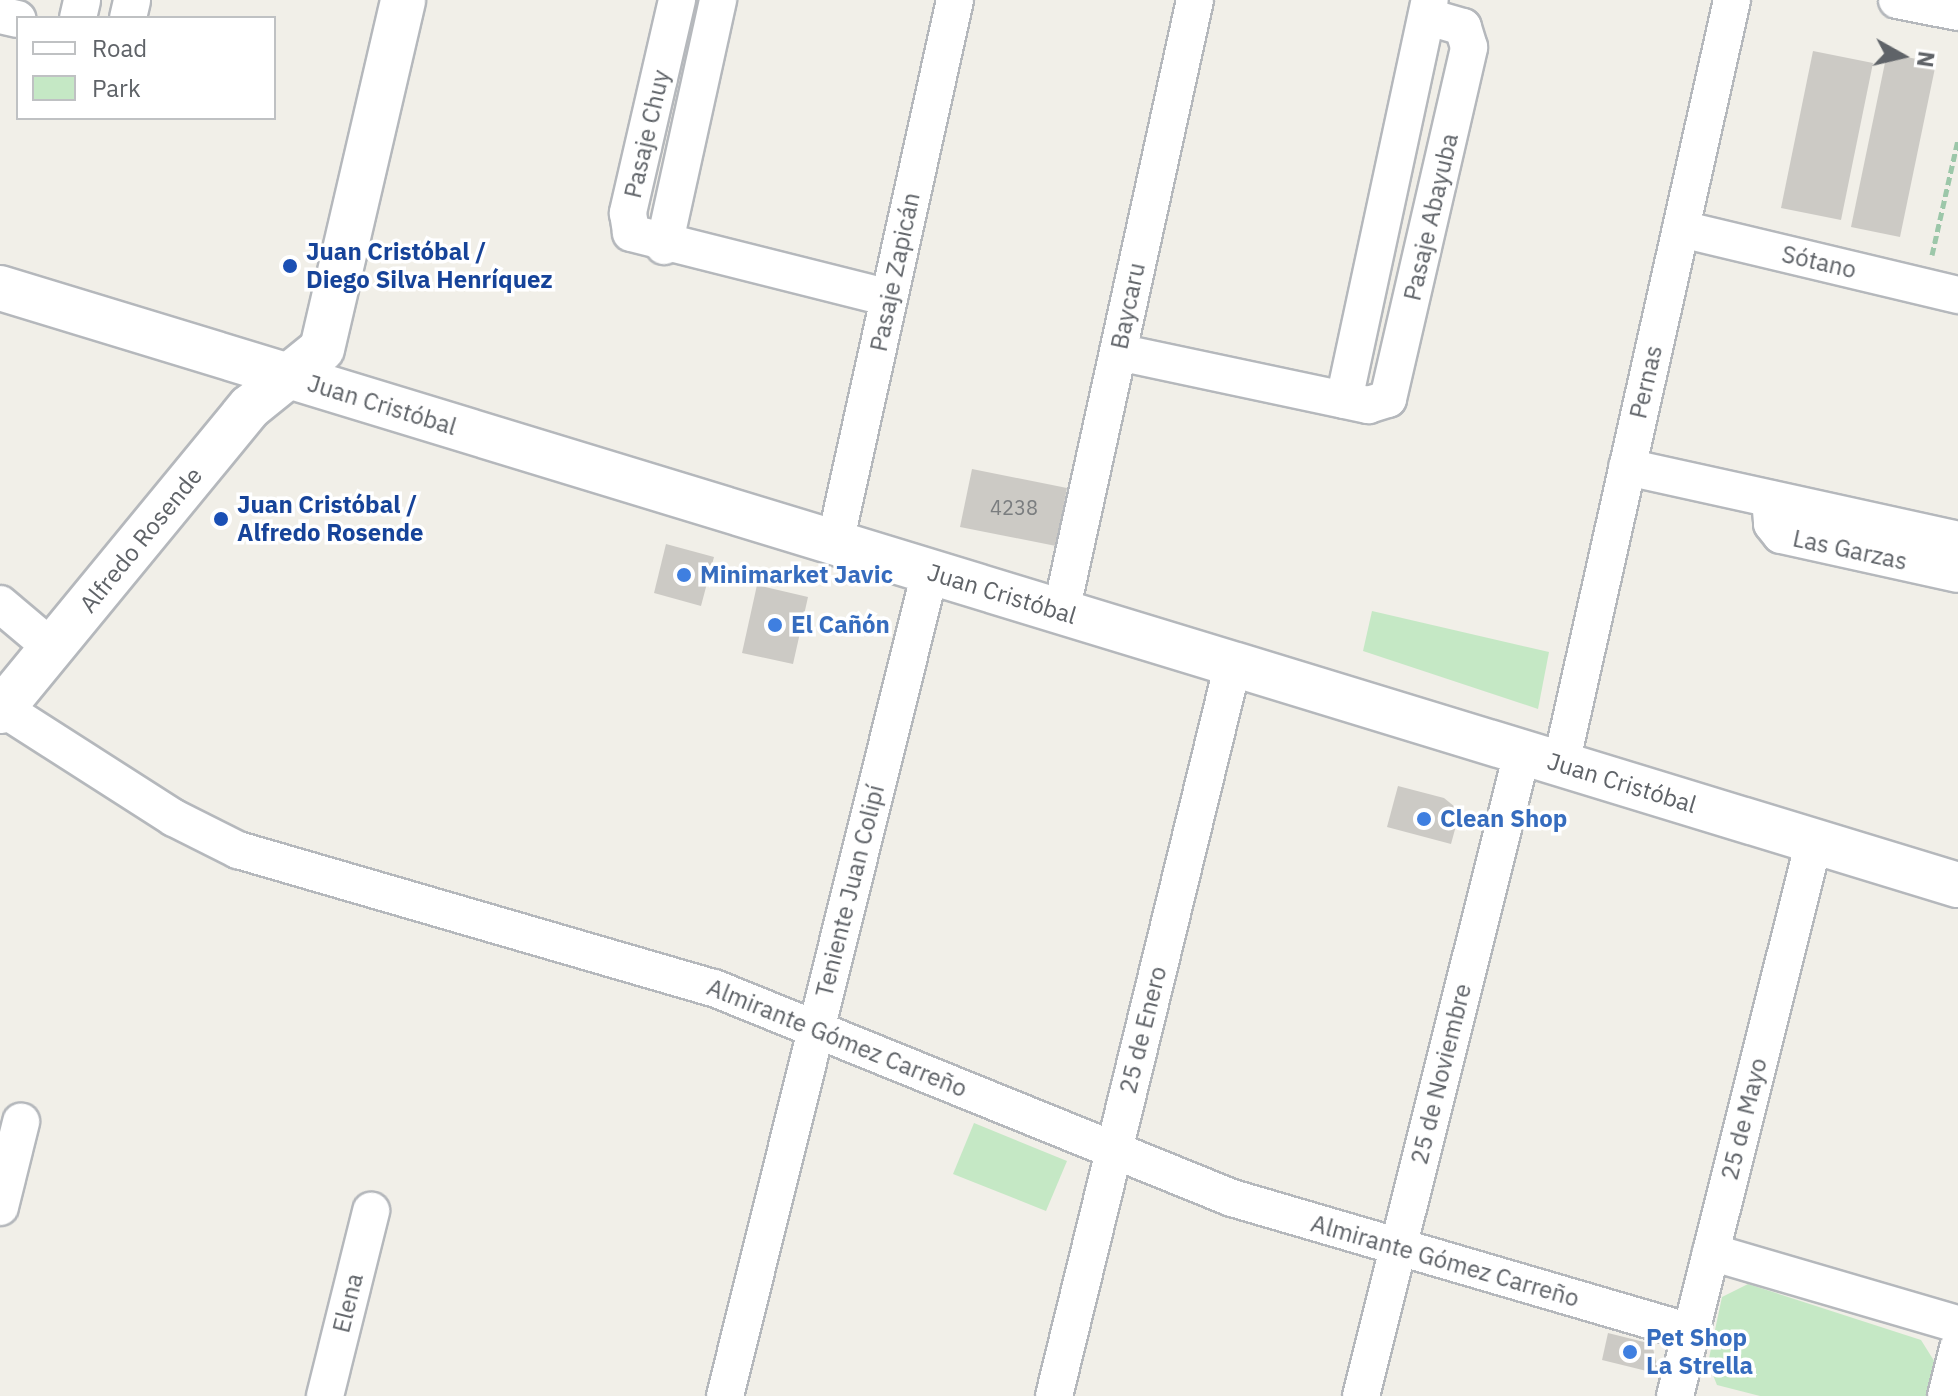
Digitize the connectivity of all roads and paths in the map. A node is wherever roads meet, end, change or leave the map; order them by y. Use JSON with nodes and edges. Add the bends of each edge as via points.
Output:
{"nodes":[{"id":1,"x":403,"y":0,"type":"edge"},
{"id":2,"x":677,"y":0,"type":"edge"},
{"id":3,"x":718,"y":0,"type":"edge"},
{"id":4,"x":955,"y":0,"type":"edge"},
{"id":5,"x":1195,"y":0,"type":"edge"},
{"id":6,"x":1732,"y":0,"type":"edge"},
{"id":7,"x":1897,"y":0,"type":"edge"},
{"id":8,"x":1429,"y":8,"type":"edge"},
{"id":9,"x":1958,"y":12,"type":"edge"},
{"id":10,"x":1958,"y":140,"type":"edge"},
{"id":11,"x":1681,"y":229,"type":"junction"},
{"id":12,"x":664,"y":246,"type":"junction"},
{"id":13,"x":0,"y":288,"type":"edge"},
{"id":14,"x":1942,"y":291,"type":"edge"},
{"id":15,"x":889,"y":298,"type":"junction"},
{"id":16,"x":1118,"y":352,"type":"junction"},
{"id":17,"x":290,"y":377,"type":"junction"},
{"id":18,"x":1344,"y":400,"type":"junction"},
{"id":19,"x":1627,"y":467,"type":"junction"},
{"id":20,"x":1770,"y":499,"type":"junction"},
{"id":21,"x":1958,"y":540,"type":"edge"},
{"id":22,"x":835,"y":543,"type":"junction"},
{"id":23,"x":930,"y":572,"type":"junction"},
{"id":24,"x":1958,"y":574,"type":"edge"},
{"id":25,"x":0,"y":604,"type":"edge"},
{"id":26,"x":1061,"y":612,"type":"junction"},
{"id":27,"x":52,"y":648,"type":"junction"},
{"id":28,"x":1233,"y":664,"type":"junction"},
{"id":29,"x":1,"y":709,"type":"edge"},
{"id":30,"x":1542,"y":758,"type":"junction"},
{"id":31,"x":1814,"y":841,"type":"junction"},
{"id":32,"x":1958,"y":885,"type":"edge"},
{"id":33,"x":816,"y":1029,"type":"junction"},
{"id":34,"x":21,"y":1122,"type":"dead end"},
{"id":35,"x":1114,"y":1149,"type":"junction"},
{"id":36,"x":0,"y":1207,"type":"edge"},
{"id":37,"x":371,"y":1211,"type":"dead end"},
{"id":38,"x":1398,"y":1247,"type":"junction"},
{"id":39,"x":1711,"y":1252,"type":"junction"},
{"id":40,"x":1958,"y":1324,"type":"edge"},
{"id":41,"x":1691,"y":1332,"type":"junction"},
{"id":42,"x":1958,"y":1348,"type":"edge"},
{"id":43,"x":325,"y":1396,"type":"edge"},
{"id":44,"x":725,"y":1396,"type":"edge"},
{"id":45,"x":1054,"y":1396,"type":"edge"},
{"id":46,"x":1361,"y":1396,"type":"edge"},
{"id":47,"x":1675,"y":1396,"type":"edge"},
{"id":48,"x":1946,"y":1396,"type":"edge"}],
"edges":[{"from":1,"to":17,"type":"street","name":"Alfredo Rosende","via":[[327,337]]},
{"from":2,"to":12,"type":"street","name":"Pasaje Chuy","via":[[628,213],[638,239]]},
{"from":3,"to":12,"type":"street","name":"Pasaje Chuy"},
{"from":4,"to":15,"type":"street","name":"Pasaje Zapicán"},
{"from":5,"to":16,"type":"street","name":"Baycaru"},
{"from":6,"to":11,"type":"street","name":"Pernas"},
{"from":7,"to":9,"type":"street"},
{"from":8,"to":18,"type":"street","name":"Pasaje Abayuba"},
{"from":8,"to":18,"type":"street","name":"Pasaje Abayuba","via":[[1463,27],[1469,47],[1392,392],[1375,406]]},
{"from":10,"to":14,"type":"path"},
{"from":11,"to":14,"type":"street","name":"Sótano"},
{"from":11,"to":19,"type":"street","name":"Pernas"},
{"from":12,"to":15,"type":"street","name":"Pasaje Chuy"},
{"from":13,"to":17,"type":"street","name":"Juan Cristóbal"},
{"from":15,"to":22,"type":"street","name":"Pasaje Zapicán"},
{"from":16,"to":18,"type":"street","name":"Pasaje Abayuba"},
{"from":16,"to":26,"type":"street","name":"Baycaru"},
{"from":17,"to":22,"type":"street","name":"Juan Cristóbal"},
{"from":17,"to":27,"type":"street","name":"Alfredo Rosende","via":[[250,407]]},
{"from":19,"to":20,"type":"street","name":"Las Garzas"},
{"from":19,"to":30,"type":"street","name":"Pernas"},
{"from":20,"to":21,"type":"street","name":"Las Garzas"},
{"from":20,"to":24,"type":"street","name":"Las Garzas","via":[[1772,524],[1781,535]]},
{"from":22,"to":23,"type":"street","name":"Juan Cristóbal"},
{"from":23,"to":26,"type":"street","name":"Juan Cristóbal"},
{"from":23,"to":33,"type":"street","name":"Teniente Juan Colipí"},
{"from":25,"to":27,"type":"street"},
{"from":26,"to":28,"type":"street","name":"Juan Cristóbal"},
{"from":27,"to":29,"type":"street","name":"Alfredo Rosende"},
{"from":28,"to":30,"type":"street","name":"Juan Cristóbal"},
{"from":28,"to":35,"type":"street","name":"25 de Enero"},
{"from":29,"to":33,"type":"street","name":"Almirante Gómez Carreño","via":[[152,805],[238,850],[673,975]]},
{"from":30,"to":31,"type":"street","name":"Juan Cristóbal"},
{"from":30,"to":38,"type":"street","name":"25 de Noviembre"},
{"from":31,"to":32,"type":"street","name":"Juan Cristóbal"},
{"from":31,"to":39,"type":"street","name":"25 de Mayo"},
{"from":33,"to":35,"type":"street","name":"Almirante Gómez Carreño"},
{"from":33,"to":44,"type":"street","name":"Teniente Juan Colipí"},
{"from":34,"to":36,"type":"street"},
{"from":35,"to":38,"type":"street","name":"Almirante Gómez Carreño","via":[[1232,1198]]},
{"from":35,"to":45,"type":"street","name":"25 de Enero"},
{"from":37,"to":43,"type":"street","name":"Elena"},
{"from":38,"to":41,"type":"street","name":"Almirante Gómez Carreño"},
{"from":38,"to":46,"type":"street","name":"25 de Noviembre"},
{"from":39,"to":40,"type":"street"},
{"from":39,"to":41,"type":"street","name":"25 de Mayo"},
{"from":41,"to":47,"type":"street","name":"25 de Mayo"},
{"from":42,"to":48,"type":"street"}]}
